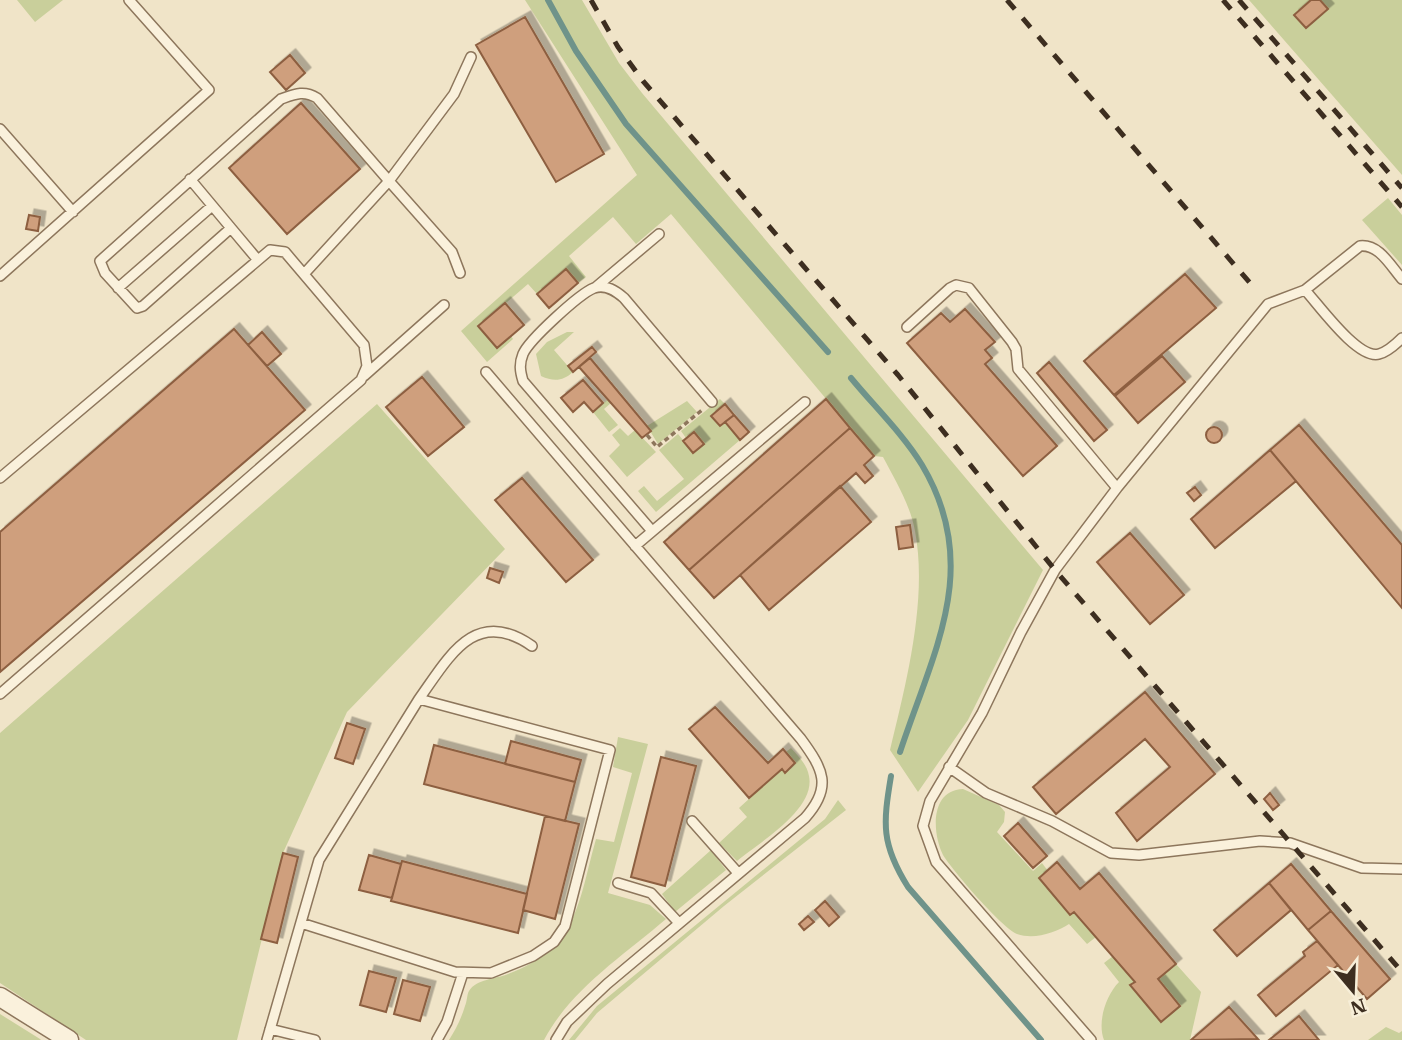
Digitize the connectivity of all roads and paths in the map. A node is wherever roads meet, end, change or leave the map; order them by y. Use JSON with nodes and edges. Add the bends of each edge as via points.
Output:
{"nodes":[{"id":1,"x":129,"y":0,"type":"edge"},
{"id":2,"x":471,"y":57,"type":"dead end"},
{"id":3,"x":0,"y":129,"type":"edge"},
{"id":4,"x":190,"y":179,"type":"junction"},
{"id":5,"x":389,"y":181,"type":"junction"},
{"id":6,"x":212,"y":206,"type":"junction"},
{"id":7,"x":72,"y":212,"type":"junction"},
{"id":8,"x":231,"y":228,"type":"junction"},
{"id":9,"x":659,"y":234,"type":"dead end"},
{"id":10,"x":257,"y":259,"type":"junction"},
{"id":11,"x":460,"y":273,"type":"dead end"},
{"id":12,"x":304,"y":274,"type":"junction"},
{"id":13,"x":0,"y":276,"type":"edge"},
{"id":14,"x":1402,"y":279,"type":"edge"},
{"id":15,"x":118,"y":288,"type":"junction"},
{"id":16,"x":595,"y":288,"type":"junction"},
{"id":17,"x":1305,"y":290,"type":"junction"},
{"id":18,"x":444,"y":304,"type":"dead end"},
{"id":19,"x":907,"y":327,"type":"dead end"},
{"id":20,"x":1402,"y":338,"type":"edge"},
{"id":21,"x":486,"y":372,"type":"dead end"},
{"id":22,"x":360,"y":380,"type":"junction"},
{"id":23,"x":712,"y":402,"type":"joint"},
{"id":24,"x":805,"y":402,"type":"dead end"},
{"id":25,"x":647,"y":435,"type":"dead end"},
{"id":26,"x":0,"y":478,"type":"edge"},
{"id":27,"x":1117,"y":488,"type":"junction"},
{"id":28,"x":652,"y":531,"type":"junction"},
{"id":29,"x":635,"y":546,"type":"junction"},
{"id":30,"x":532,"y":646,"type":"dead end"},
{"id":31,"x":0,"y":694,"type":"edge"},
{"id":32,"x":419,"y":699,"type":"junction"},
{"id":33,"x":949,"y":767,"type":"junction"},
{"id":34,"x":692,"y":821,"type":"dead end"},
{"id":35,"x":1402,"y":869,"type":"edge"},
{"id":36,"x":738,"y":873,"type":"junction"},
{"id":37,"x":618,"y":883,"type":"dead end"},
{"id":38,"x":300,"y":923,"type":"junction"},
{"id":39,"x":679,"y":923,"type":"junction"},
{"id":40,"x":463,"y":973,"type":"junction"},
{"id":41,"x":0,"y":997,"type":"edge"},
{"id":42,"x":270,"y":1029,"type":"junction"},
{"id":43,"x":69,"y":1040,"type":"edge"},
{"id":44,"x":267,"y":1040,"type":"edge"},
{"id":45,"x":315,"y":1040,"type":"edge"},
{"id":46,"x":437,"y":1040,"type":"edge"},
{"id":47,"x":556,"y":1040,"type":"edge"},
{"id":48,"x":1091,"y":1040,"type":"edge"}],
"edges":[{"from":1,"to":7,"type":"lane","via":[[209,90]]},
{"from":2,"to":5,"type":"lane","via":[[454,94]]},
{"from":3,"to":7,"type":"lane"},
{"from":4,"to":5,"type":"lane","via":[[281,99],[302,93],[317,98]]},
{"from":4,"to":6,"type":"lane"},
{"from":4,"to":15,"type":"lane","via":[[100,261]]},
{"from":5,"to":11,"type":"lane","via":[[452,252]]},
{"from":5,"to":12,"type":"lane"},
{"from":6,"to":8,"type":"lane"},
{"from":6,"to":15,"type":"lane"},
{"from":7,"to":13,"type":"lane"},
{"from":8,"to":10,"type":"lane"},
{"from":8,"to":15,"type":"lane","via":[[143,306],[131,304]]},
{"from":9,"to":16,"type":"lane"},
{"from":10,"to":12,"type":"lane","via":[[277,248]]},
{"from":10,"to":26,"type":"lane"},
{"from":12,"to":22,"type":"lane","via":[[364,345],[367,366]]},
{"from":14,"to":17,"type":"lane","via":[[1379,251],[1360,246]]},
{"from":16,"to":23,"type":"lane","via":[[614,290],[624,298]]},
{"from":16,"to":28,"type":"lane","via":[[528,345],[520,370],[523,381]]},
{"from":17,"to":20,"type":"lane","via":[[1367,354],[1380,354]]},
{"from":17,"to":27,"type":"lane","via":[[1268,304]]},
{"from":18,"to":22,"type":"lane"},
{"from":19,"to":27,"type":"lane","via":[[956,285],[968,288],[1012,342],[1018,369]]},
{"from":21,"to":29,"type":"lane"},
{"from":22,"to":31,"type":"lane"},
{"from":23,"to":25,"type":"path","via":[[657,447]]},
{"from":24,"to":28,"type":"lane"},
{"from":27,"to":33,"type":"lane","via":[[1055,570]]},
{"from":28,"to":29,"type":"lane"},
{"from":29,"to":36,"type":"lane","via":[[801,739],[822,773],[821,797],[815,807]]},
{"from":30,"to":32,"type":"lane","via":[[491,629],[477,634],[458,647]]},
{"from":32,"to":38,"type":"lane","via":[[319,860]]},
{"from":32,"to":40,"type":"lane","via":[[610,750],[565,926],[554,942],[512,967]]},
{"from":33,"to":35,"type":"lane","via":[[986,793],[1111,853],[1139,855],[1260,841],[1290,843],[1362,868]]},
{"from":33,"to":48,"type":"lane","via":[[925,813],[929,849]]},
{"from":34,"to":36,"type":"lane"},
{"from":36,"to":39,"type":"lane"},
{"from":37,"to":39,"type":"lane","via":[[651,893]]},
{"from":38,"to":40,"type":"lane"},
{"from":38,"to":42,"type":"lane"},
{"from":39,"to":47,"type":"lane","via":[[567,1022]]},
{"from":40,"to":46,"type":"lane"},
{"from":41,"to":43,"type":"street"},
{"from":42,"to":44,"type":"lane"},
{"from":42,"to":45,"type":"lane"}]}
